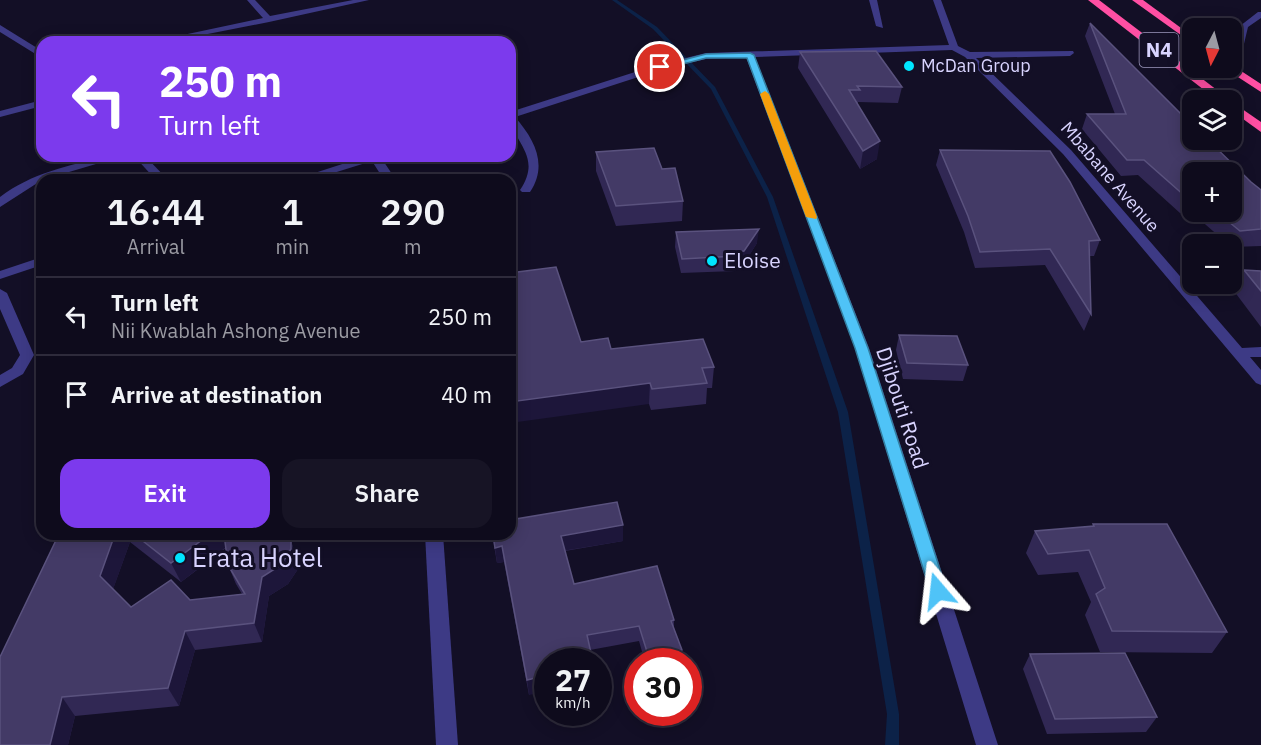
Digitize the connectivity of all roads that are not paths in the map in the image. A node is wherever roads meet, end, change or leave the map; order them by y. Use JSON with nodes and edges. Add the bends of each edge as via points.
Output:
{"nodes":[{"id":1,"x":251,"y":0,"type":"edge"},
{"id":2,"x":364,"y":0,"type":"edge"},
{"id":3,"x":873,"y":0,"type":"edge"},
{"id":4,"x":937,"y":0,"type":"edge"},
{"id":5,"x":1093,"y":0,"type":"edge"},
{"id":6,"x":1137,"y":0,"type":"edge"},
{"id":7,"x":1261,"y":14,"type":"edge"},
{"id":8,"x":269,"y":20,"type":"junction"},
{"id":9,"x":880,"y":27,"type":"dead end"},
{"id":10,"x":3,"y":30,"type":"edge"},
{"id":11,"x":1182,"y":33,"type":"edge"},
{"id":12,"x":1242,"y":33,"type":"edge"},
{"id":13,"x":185,"y":36,"type":"edge"},
{"id":14,"x":954,"y":47,"type":"junction"},
{"id":15,"x":36,"y":51,"type":"edge"},
{"id":16,"x":1070,"y":53,"type":"dead end"},
{"id":17,"x":750,"y":55,"type":"junction"},
{"id":18,"x":968,"y":55,"type":"junction"},
{"id":19,"x":1242,"y":75,"type":"edge"},
{"id":20,"x":1261,"y":89,"type":"edge"},
{"id":21,"x":1211,"y":90,"type":"edge"},
{"id":22,"x":36,"y":105,"type":"edge"},
{"id":23,"x":0,"y":114,"type":"edge"},
{"id":24,"x":516,"y":114,"type":"edge"},
{"id":25,"x":1242,"y":114,"type":"edge"},
{"id":26,"x":516,"y":124,"type":"edge"},
{"id":27,"x":1261,"y":129,"type":"edge"},
{"id":28,"x":97,"y":162,"type":"edge"},
{"id":29,"x":146,"y":162,"type":"edge"},
{"id":30,"x":360,"y":162,"type":"edge"},
{"id":31,"x":56,"y":174,"type":"edge"},
{"id":32,"x":156,"y":174,"type":"edge"},
{"id":33,"x":319,"y":174,"type":"edge"},
{"id":34,"x":36,"y":180,"type":"edge"},
{"id":35,"x":526,"y":190,"type":"dead end"},
{"id":36,"x":0,"y":203,"type":"edge"},
{"id":37,"x":36,"y":263,"type":"edge"},
{"id":38,"x":0,"y":275,"type":"edge"},
{"id":39,"x":0,"y":293,"type":"edge"},
{"id":40,"x":1261,"y":352,"type":"edge"},
{"id":41,"x":1238,"y":353,"type":"junction"},
{"id":42,"x":1261,"y":380,"type":"edge"},
{"id":43,"x":0,"y":382,"type":"edge"},
{"id":44,"x":434,"y":540,"type":"edge"},
{"id":45,"x":447,"y":745,"type":"edge"},
{"id":46,"x":987,"y":745,"type":"edge"}],
"edges":[{"from":1,"to":8,"type":"street"},
{"from":2,"to":8,"type":"street"},
{"from":3,"to":9,"type":"street"},
{"from":4,"to":14,"type":"street"},
{"from":5,"to":21,"type":"highway","number":"N4"},
{"from":6,"to":11,"type":"highway","number":"N4"},
{"from":7,"to":12,"type":"street","via":[[1244,26]]},
{"from":8,"to":13,"type":"street"},
{"from":10,"to":15,"type":"street"},
{"from":14,"to":17,"type":"street"},
{"from":14,"to":18,"type":"street","name":"Mbabane Avenue"},
{"from":16,"to":18,"type":"street"},
{"from":17,"to":24,"type":"street","via":[[706,56],[660,67]]},
{"from":17,"to":46,"type":"street","name":"Djibouti Road","via":[[862,348]]},
{"from":18,"to":41,"type":"street","name":"Mbabane Avenue","via":[[1066,152]]},
{"from":19,"to":20,"type":"highway"},
{"from":22,"to":23,"type":"street"},
{"from":25,"to":27,"type":"highway"},
{"from":26,"to":35,"type":"street","via":[[526,136],[534,161],[534,181]]},
{"from":28,"to":31,"type":"street"},
{"from":29,"to":32,"type":"street"},
{"from":30,"to":33,"type":"street"},
{"from":34,"to":36,"type":"street","via":[[13,191]]},
{"from":37,"to":38,"type":"street"},
{"from":39,"to":43,"type":"street","via":[[27,355],[18,371]]},
{"from":40,"to":41,"type":"street"},
{"from":41,"to":42,"type":"street","name":"Mbabane Avenue"},
{"from":44,"to":45,"type":"street"}]}
